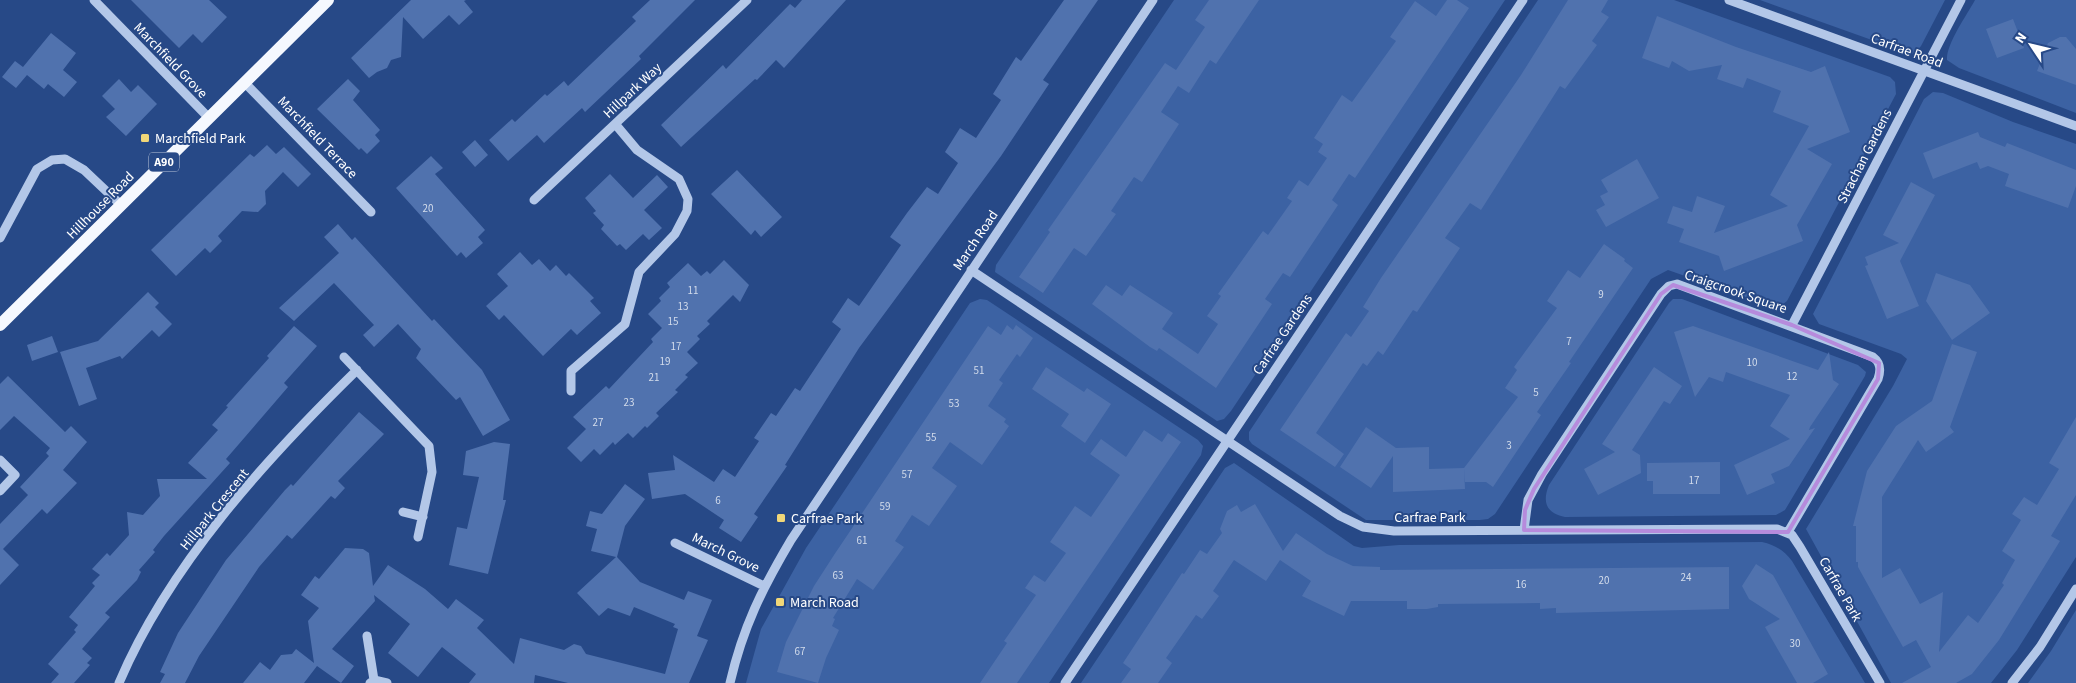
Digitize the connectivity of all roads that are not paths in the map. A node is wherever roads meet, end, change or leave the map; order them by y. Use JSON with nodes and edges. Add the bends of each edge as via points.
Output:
{"nodes":[{"id":1,"x":94,"y":0,"type":"edge"},
{"id":2,"x":328,"y":0,"type":"edge"},
{"id":3,"x":747,"y":0,"type":"edge"},
{"id":4,"x":1154,"y":0,"type":"edge"},
{"id":5,"x":1523,"y":0,"type":"edge"},
{"id":6,"x":1728,"y":0,"type":"edge"},
{"id":7,"x":1961,"y":0,"type":"edge"},
{"id":8,"x":1924,"y":71,"type":"junction"},
{"id":9,"x":244,"y":82,"type":"junction"},
{"id":10,"x":208,"y":117,"type":"junction"},
{"id":11,"x":616,"y":125,"type":"junction"},
{"id":12,"x":2076,"y":126,"type":"edge"},
{"id":13,"x":534,"y":200,"type":"dead end"},
{"id":14,"x":121,"y":205,"type":"junction"},
{"id":15,"x":371,"y":212,"type":"dead end"},
{"id":16,"x":0,"y":238,"type":"edge"},
{"id":17,"x":971,"y":270,"type":"junction"},
{"id":18,"x":0,"y":325,"type":"edge"},
{"id":19,"x":1792,"y":325,"type":"junction"},
{"id":20,"x":344,"y":357,"type":"dead end"},
{"id":21,"x":357,"y":370,"type":"junction"},
{"id":22,"x":571,"y":391,"type":"dead end"},
{"id":23,"x":1227,"y":440,"type":"junction"},
{"id":24,"x":0,"y":460,"type":"edge"},
{"id":25,"x":0,"y":491,"type":"edge"},
{"id":26,"x":403,"y":512,"type":"dead end"},
{"id":27,"x":423,"y":517,"type":"junction"},
{"id":28,"x":1524,"y":530,"type":"junction"},
{"id":29,"x":1788,"y":532,"type":"junction"},
{"id":30,"x":418,"y":537,"type":"dead end"},
{"id":31,"x":676,"y":543,"type":"dead end"},
{"id":32,"x":764,"y":586,"type":"junction"},
{"id":33,"x":2076,"y":589,"type":"edge"},
{"id":34,"x":366,"y":636,"type":"dead end"},
{"id":35,"x":372,"y":682,"type":"edge"},
{"id":36,"x":119,"y":683,"type":"edge"},
{"id":37,"x":387,"y":683,"type":"edge"},
{"id":38,"x":730,"y":683,"type":"edge"},
{"id":39,"x":1065,"y":683,"type":"edge"},
{"id":40,"x":1880,"y":683,"type":"edge"},
{"id":41,"x":2012,"y":683,"type":"edge"}],
"edges":[{"from":1,"to":10,"type":"street","name":"Marchfield Grove"},
{"from":2,"to":9,"type":"main road","name":"Hillhouse Road","number":"A90"},
{"from":3,"to":11,"type":"street","name":"Hillpark Way"},
{"from":4,"to":17,"type":"street","name":"March Road"},
{"from":5,"to":23,"type":"street","name":"Carfrae Gardens"},
{"from":6,"to":8,"type":"street","name":"Carfrae Road"},
{"from":7,"to":8,"type":"street","name":"Strachan Gardens"},
{"from":8,"to":12,"type":"street","name":"Carfrae Road"},
{"from":8,"to":19,"type":"street","name":"Strachan Gardens"},
{"from":9,"to":10,"type":"main road","name":"Hillhouse Road","number":"A90"},
{"from":9,"to":15,"type":"street","name":"Marchfield Terrace"},
{"from":10,"to":14,"type":"main road","name":"Hillhouse Road","number":"A90"},
{"from":11,"to":13,"type":"street","name":"Hillpark Way"},
{"from":11,"to":22,"type":"street","via":[[637,150],[680,179],[688,199],[687,211],[675,234],[639,272],[624,324],[571,371]]},
{"from":14,"to":16,"type":"street","via":[[84,170],[64,159],[52,160],[37,169]]},
{"from":14,"to":18,"type":"main road","name":"Hillhouse Road","number":"A90"},
{"from":17,"to":23,"type":"street","name":"Carfrae Park"},
{"from":17,"to":32,"type":"street","name":"March Road","via":[[791,540]]},
{"from":19,"to":28,"type":"street","name":"Craigcrook Square","via":[[1682,285],[1669,286],[1534,488],[1525,510]]},
{"from":19,"to":29,"type":"street","name":"Craigcrook Square","via":[[1873,357],[1880,373]]},
{"from":20,"to":21,"type":"street"},
{"from":21,"to":27,"type":"street","via":[[430,446],[432,472]]},
{"from":21,"to":36,"type":"street","name":"Hillpark Crescent","via":[[299,430],[209,534],[166,597]]},
{"from":23,"to":28,"type":"street","name":"Carfrae Park","via":[[1340,516],[1363,526],[1394,531]]},
{"from":23,"to":39,"type":"street","name":"Carfrae Gardens"},
{"from":24,"to":25,"type":"street","via":[[15,475]]},
{"from":26,"to":27,"type":"street"},
{"from":27,"to":30,"type":"street"},
{"from":28,"to":29,"type":"street","name":"Carfrae Park","via":[[1777,529]]},
{"from":29,"to":40,"type":"street","name":"Carfrae Park"},
{"from":31,"to":32,"type":"street","name":"March Grove"},
{"from":32,"to":38,"type":"street","name":"March Road","via":[[739,645]]},
{"from":33,"to":41,"type":"street","via":[[2040,647]]},
{"from":34,"to":35,"type":"street"},
{"from":35,"to":37,"type":"street"}]}
